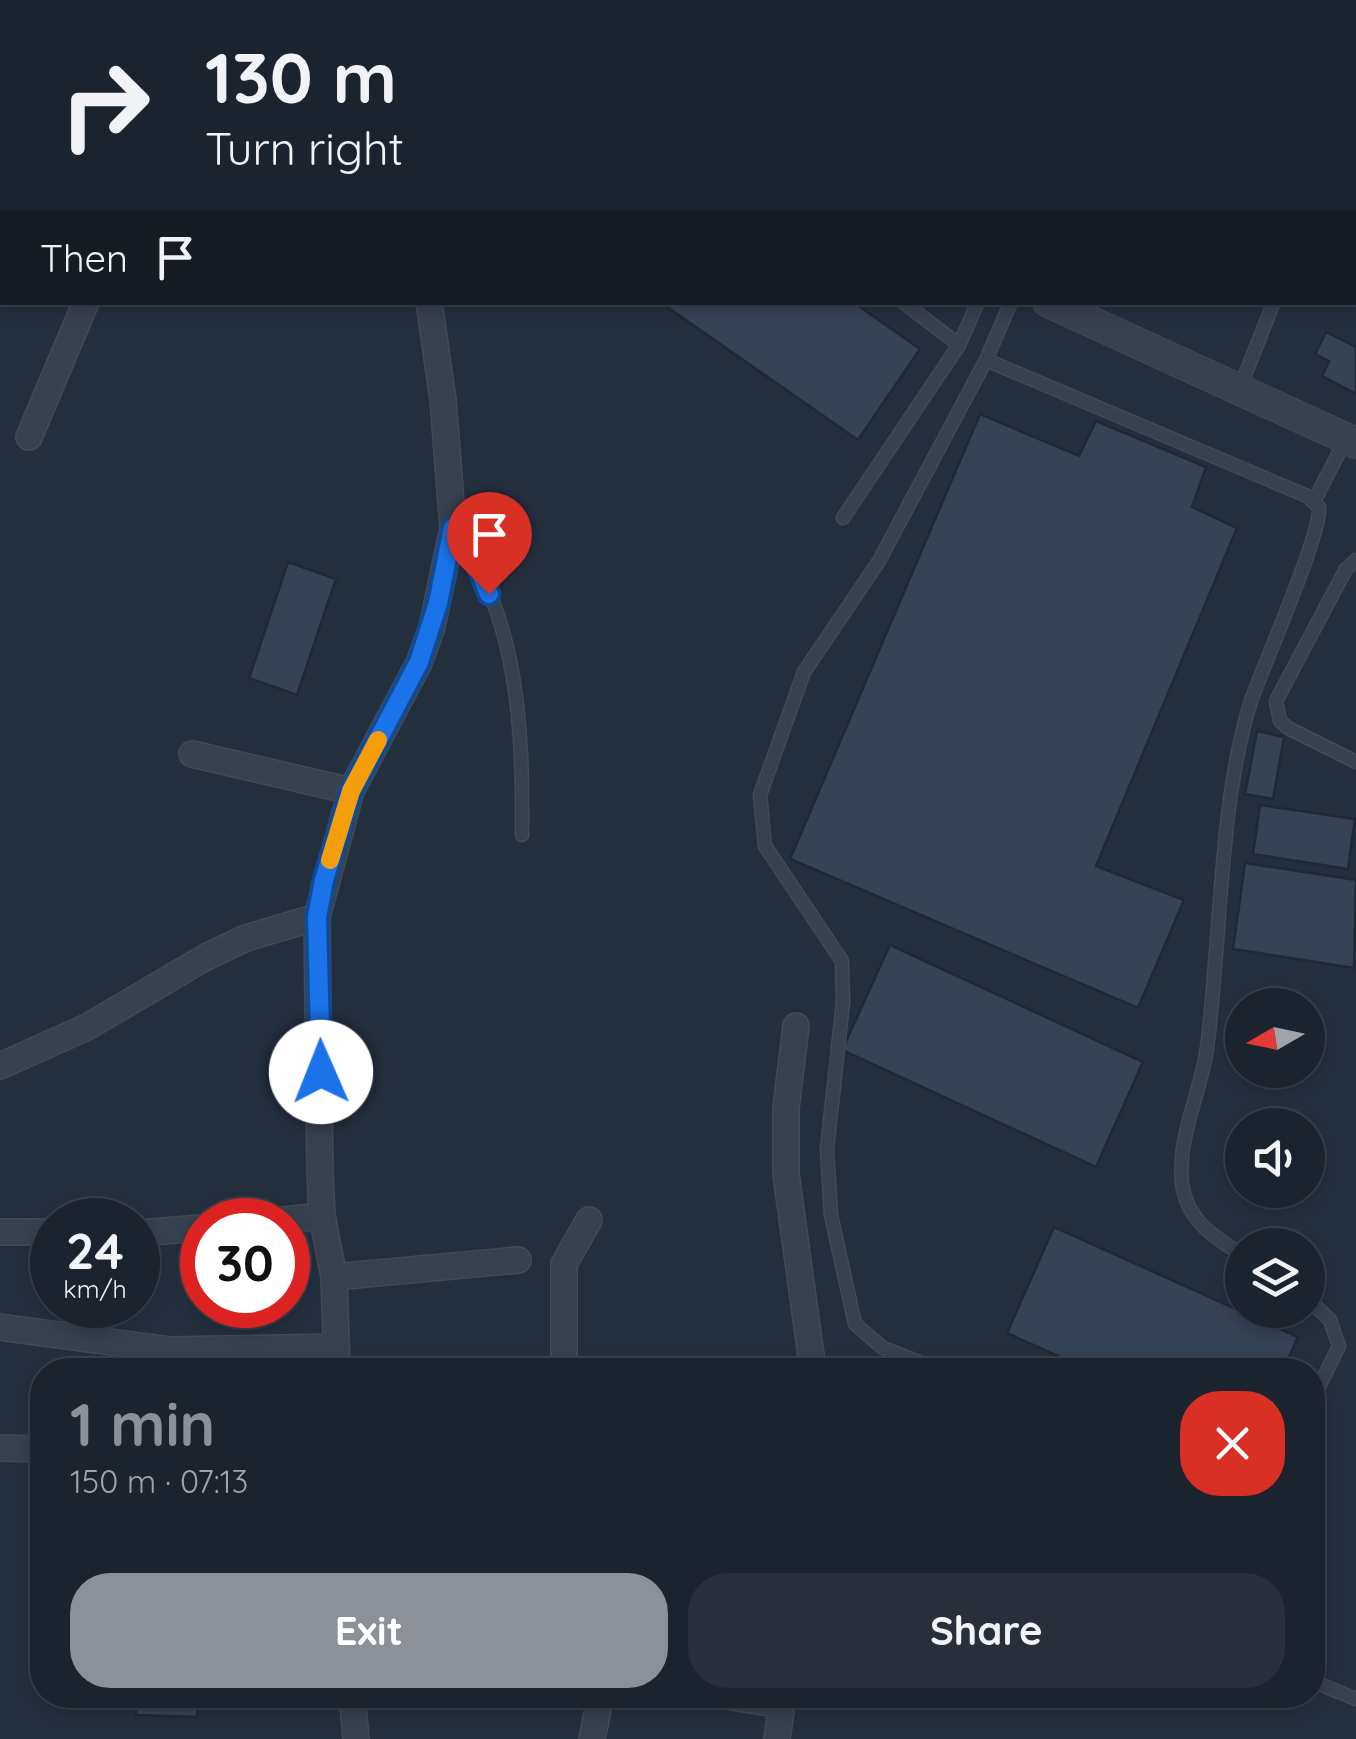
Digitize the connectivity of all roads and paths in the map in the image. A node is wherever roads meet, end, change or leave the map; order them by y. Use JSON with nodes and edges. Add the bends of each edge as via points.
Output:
{"nodes":[{"id":1,"x":85,"y":305,"type":"edge"},
{"id":2,"x":429,"y":305,"type":"edge"},
{"id":3,"x":908,"y":305,"type":"edge"},
{"id":4,"x":977,"y":305,"type":"edge"},
{"id":5,"x":1011,"y":305,"type":"edge"},
{"id":6,"x":1054,"y":305,"type":"edge"},
{"id":7,"x":1273,"y":305,"type":"edge"},
{"id":8,"x":959,"y":345,"type":"junction"},
{"id":9,"x":986,"y":360,"type":"junction"},
{"id":10,"x":1238,"y":392,"type":"junction"},
{"id":11,"x":29,"y":437,"type":"dead end"},
{"id":12,"x":1351,"y":441,"type":"edge"},
{"id":13,"x":1314,"y":500,"type":"junction"},
{"id":14,"x":843,"y":518,"type":"dead end"},
{"id":15,"x":453,"y":528,"type":"junction"},
{"id":16,"x":1356,"y":560,"type":"edge"},
{"id":17,"x":192,"y":754,"type":"dead end"},
{"id":18,"x":1356,"y":762,"type":"edge"},
{"id":19,"x":351,"y":791,"type":"junction"},
{"id":20,"x":522,"y":835,"type":"dead end"},
{"id":21,"x":317,"y":917,"type":"junction"},
{"id":22,"x":796,"y":1026,"type":"dead end"},
{"id":23,"x":0,"y":1066,"type":"edge"},
{"id":24,"x":322,"y":1216,"type":"junction"},
{"id":25,"x":310,"y":1217,"type":"edge"},
{"id":26,"x":589,"y":1220,"type":"dead end"},
{"id":27,"x":0,"y":1232,"type":"edge"},
{"id":28,"x":30,"y":1232,"type":"edge"},
{"id":29,"x":1225,"y":1244,"type":"edge"},
{"id":30,"x":518,"y":1260,"type":"dead end"},
{"id":31,"x":334,"y":1277,"type":"junction"},
{"id":32,"x":1325,"y":1315,"type":"edge"},
{"id":33,"x":0,"y":1327,"type":"edge"},
{"id":34,"x":318,"y":1358,"type":"edge"},
{"id":35,"x":336,"y":1358,"type":"edge"},
{"id":36,"x":564,"y":1358,"type":"edge"},
{"id":37,"x":811,"y":1358,"type":"edge"},
{"id":38,"x":909,"y":1358,"type":"edge"},
{"id":39,"x":1325,"y":1374,"type":"edge"},
{"id":40,"x":0,"y":1448,"type":"edge"},
{"id":41,"x":30,"y":1449,"type":"edge"},
{"id":42,"x":1325,"y":1686,"type":"edge"},
{"id":43,"x":1356,"y":1699,"type":"edge"},
{"id":44,"x":353,"y":1708,"type":"edge"},
{"id":45,"x":598,"y":1708,"type":"edge"},
{"id":46,"x":781,"y":1708,"type":"edge"},
{"id":47,"x":356,"y":1739,"type":"edge"},
{"id":48,"x":592,"y":1739,"type":"edge"},
{"id":49,"x":778,"y":1739,"type":"edge"}],
"edges":[{"from":1,"to":11,"type":"street"},
{"from":2,"to":15,"type":"street"},
{"from":3,"to":8,"type":"lane"},
{"from":4,"to":8,"type":"lane"},
{"from":5,"to":9,"type":"lane"},
{"from":6,"to":10,"type":"street"},
{"from":7,"to":10,"type":"lane"},
{"from":8,"to":14,"type":"lane"},
{"from":9,"to":13,"type":"lane"},
{"from":9,"to":38,"type":"lane","via":[[878,560],[804,672],[760,795],[765,846],[842,961],[827,1149],[830,1215],[855,1324],[883,1348]]},
{"from":10,"to":12,"type":"street"},
{"from":12,"to":13,"type":"lane"},
{"from":13,"to":29,"type":"lane","via":[[1320,513],[1250,704],[1235,776],[1206,1053],[1184,1153],[1182,1181],[1194,1216]]},
{"from":15,"to":19,"type":"street","via":[[419,662]]},
{"from":15,"to":20,"type":"lane","via":[[483,579],[514,682],[523,732]]},
{"from":16,"to":18,"type":"lane","via":[[1276,701],[1288,728]]},
{"from":17,"to":19,"type":"street"},
{"from":19,"to":21,"type":"street"},
{"from":21,"to":23,"type":"street","via":[[246,938],[87,1027]]},
{"from":21,"to":24,"type":"street"},
{"from":22,"to":37,"type":"street","via":[[786,1174]]},
{"from":24,"to":25,"type":"street"},
{"from":24,"to":31,"type":"street"},
{"from":26,"to":36,"type":"street","via":[[564,1264]]},
{"from":27,"to":28,"type":"street"},
{"from":30,"to":31,"type":"street"},
{"from":31,"to":35,"type":"street"},
{"from":32,"to":39,"type":"lane","via":[[1338,1346]]},
{"from":33,"to":34,"type":"street","via":[[170,1350]]},
{"from":40,"to":41,"type":"street"},
{"from":42,"to":43,"type":"lane"},
{"from":44,"to":47,"type":"street"},
{"from":45,"to":48,"type":"street"},
{"from":46,"to":49,"type":"street"}]}
